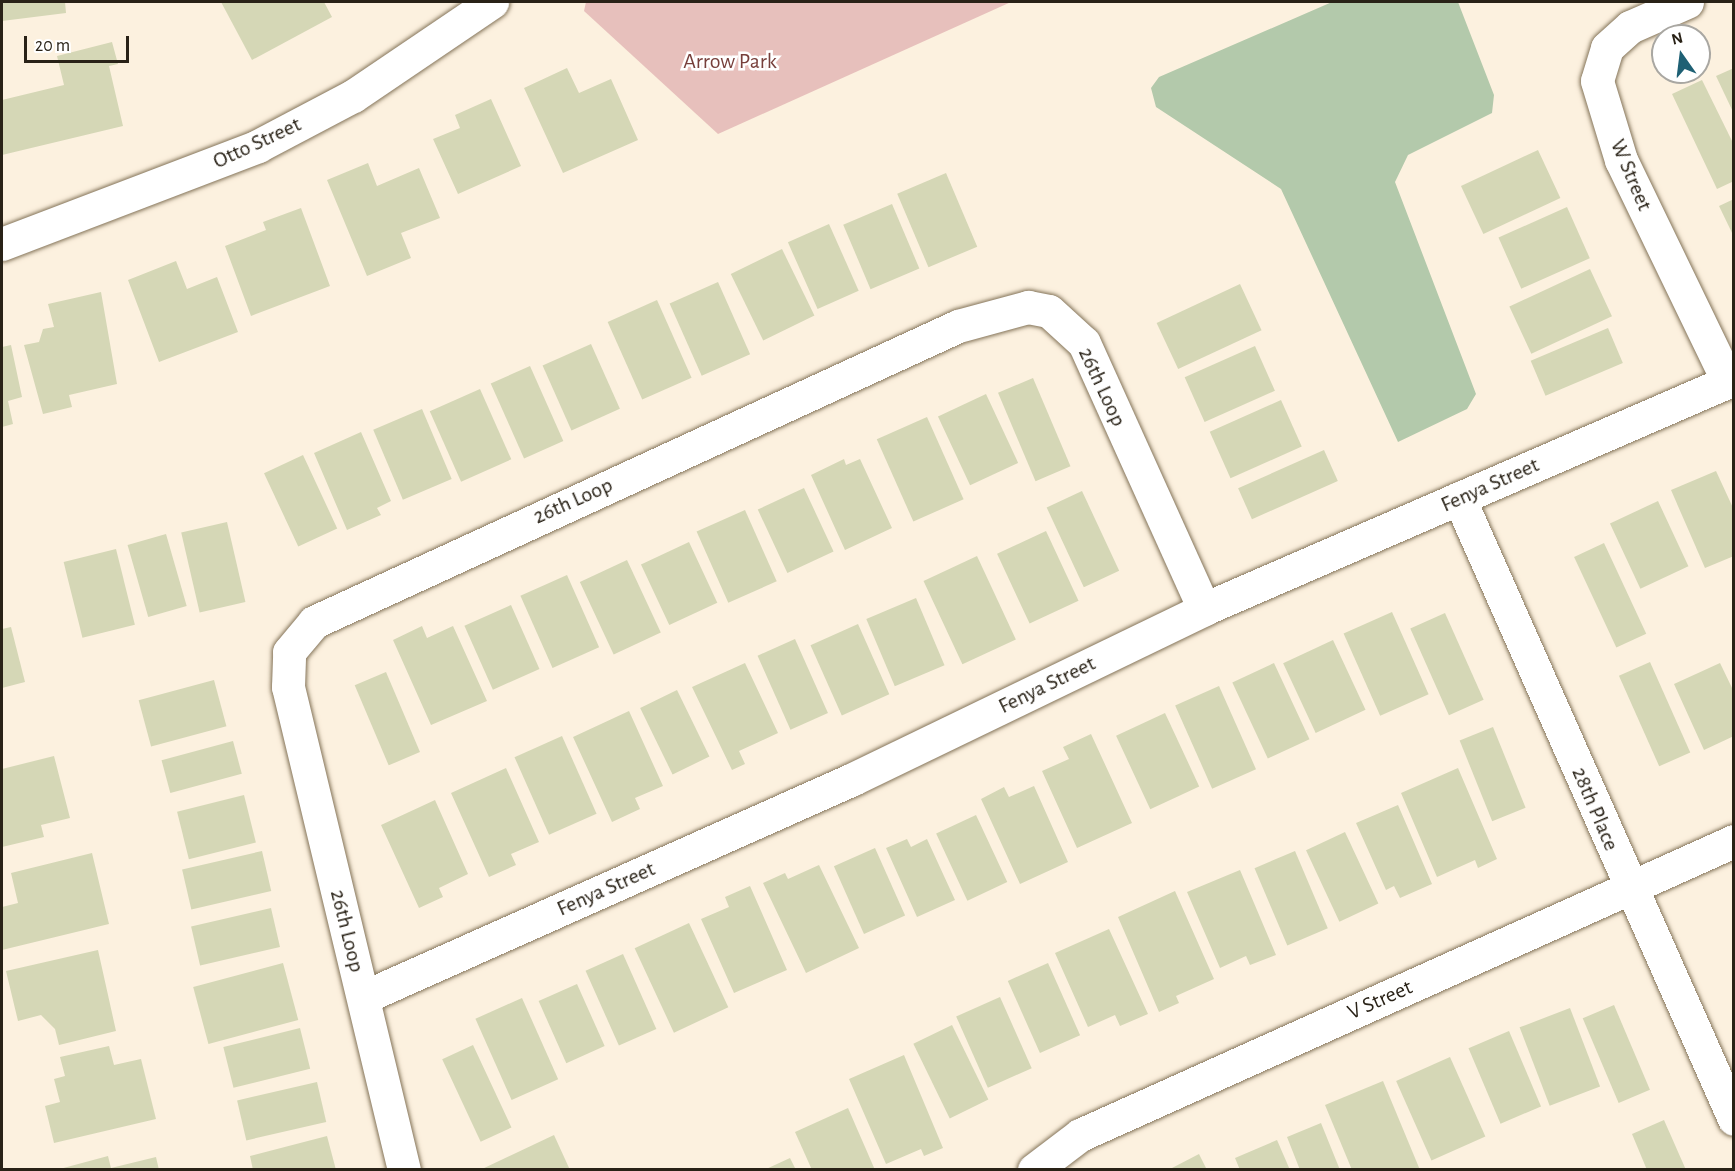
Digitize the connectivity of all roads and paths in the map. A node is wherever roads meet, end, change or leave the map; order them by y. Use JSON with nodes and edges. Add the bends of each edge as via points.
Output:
{"nodes":[{"id":1,"x":492,"y":2,"type":"edge"},
{"id":2,"x":1687,"y":2,"type":"edge"},
{"id":3,"x":2,"y":244,"type":"edge"},
{"id":4,"x":1731,"y":380,"type":"edge"},
{"id":5,"x":1459,"y":498,"type":"junction"},
{"id":6,"x":1204,"y":609,"type":"junction"},
{"id":7,"x":1734,"y":841,"type":"edge"},
{"id":8,"x":1629,"y":888,"type":"junction"},
{"id":9,"x":364,"y":997,"type":"junction"},
{"id":10,"x":1734,"y":1119,"type":"edge"},
{"id":11,"x":404,"y":1170,"type":"edge"},
{"id":12,"x":1034,"y":1170,"type":"edge"}],
"edges":[{"from":1,"to":3,"type":"street","name":"Otto Street","via":[[353,96],[258,146]]},
{"from":2,"to":4,"type":"street","name":"W Street","via":[[1630,27],[1607,48],[1597,81],[1621,160]]},
{"from":4,"to":5,"type":"street","name":"Fenya Street"},
{"from":5,"to":6,"type":"street","name":"Fenya Street"},
{"from":5,"to":8,"type":"street","name":"28th Place"},
{"from":6,"to":9,"type":"street","name":"Fenya Street","via":[[853,779]]},
{"from":6,"to":9,"type":"street","name":"26th Loop","via":[[1084,343],[1049,311],[1028,306],[958,326],[347,604],[296,637],[286,669]]},
{"from":7,"to":8,"type":"street","name":"V Street"},
{"from":8,"to":10,"type":"street","name":"28th Place"},
{"from":8,"to":12,"type":"street","name":"V Street","via":[[1080,1135]]},
{"from":9,"to":11,"type":"street","name":"26th Loop"}]}
